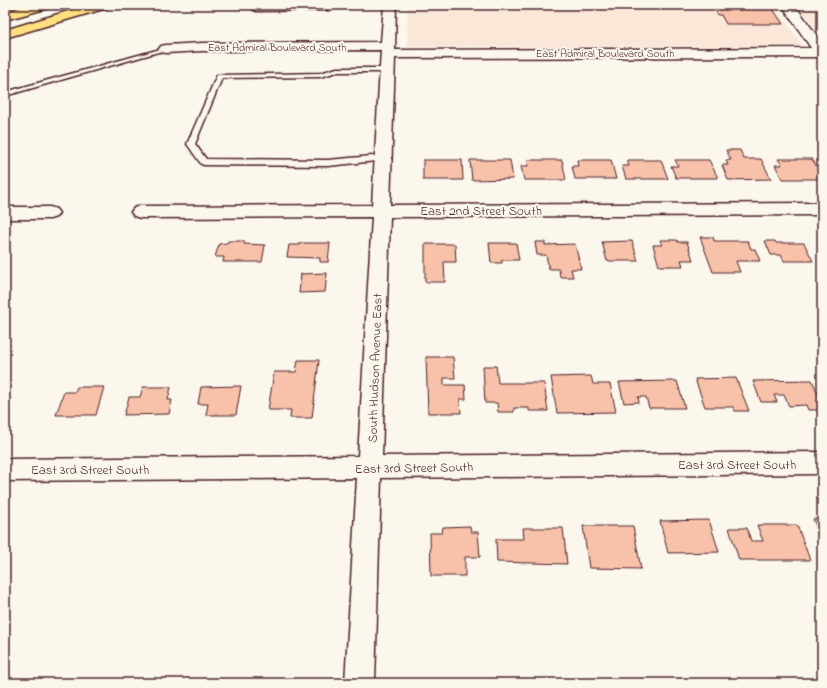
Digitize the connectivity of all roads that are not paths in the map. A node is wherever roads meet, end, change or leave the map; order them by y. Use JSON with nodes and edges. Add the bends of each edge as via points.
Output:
{"nodes":[{"id":1,"x":44,"y":5,"type":"edge"},
{"id":2,"x":102,"y":5,"type":"edge"},
{"id":3,"x":248,"y":5,"type":"edge"},
{"id":4,"x":343,"y":5,"type":"edge"},
{"id":5,"x":390,"y":5,"type":"edge"},
{"id":6,"x":788,"y":5,"type":"edge"},
{"id":7,"x":5,"y":16,"type":"edge"},
{"id":8,"x":5,"y":34,"type":"edge"},
{"id":9,"x":166,"y":49,"type":"joint"},
{"id":10,"x":822,"y":52,"type":"edge"},
{"id":11,"x":387,"y":57,"type":"junction"},
{"id":12,"x":5,"y":94,"type":"edge"},
{"id":13,"x":383,"y":158,"type":"junction"},
{"id":14,"x":822,"y":209,"type":"edge"},
{"id":15,"x":380,"y":211,"type":"junction"},
{"id":16,"x":140,"y":212,"type":"dead end"},
{"id":17,"x":50,"y":213,"type":"dead end"},
{"id":18,"x":5,"y":214,"type":"edge"},
{"id":19,"x":822,"y":463,"type":"edge"},
{"id":20,"x":369,"y":467,"type":"junction"},
{"id":21,"x":5,"y":470,"type":"edge"},
{"id":22,"x":360,"y":683,"type":"edge"}],
"edges":[{"from":1,"to":7,"type":"highway"},
{"from":2,"to":8,"type":"highway"},
{"from":3,"to":4,"type":"lane","via":[[256,9],[271,9],[329,8]]},
{"from":5,"to":11,"type":"street","name":"South Hudson Avenue East"},
{"from":6,"to":10,"type":"street"},
{"from":9,"to":11,"type":"street","name":"East Admiral Boulevard South","via":[[202,47]]},
{"from":9,"to":12,"type":"lane"},
{"from":10,"to":11,"type":"street","name":"East Admiral Boulevard South"},
{"from":11,"to":13,"type":"street","name":"South Hudson Avenue East"},
{"from":11,"to":13,"type":"lane","via":[[320,76],[220,76],[191,144],[204,162],[328,163]]},
{"from":13,"to":15,"type":"street","name":"South Hudson Avenue East"},
{"from":14,"to":15,"type":"street","name":"East 2nd Street South"},
{"from":15,"to":16,"type":"street","name":"East 2nd Street South"},
{"from":15,"to":20,"type":"street","name":"South Hudson Avenue East"},
{"from":17,"to":18,"type":"street"},
{"from":19,"to":20,"type":"street","name":"East 3rd Street South"},
{"from":20,"to":21,"type":"street","name":"East 3rd Street South"},
{"from":20,"to":22,"type":"street","name":"South Hudson Avenue East"}]}
